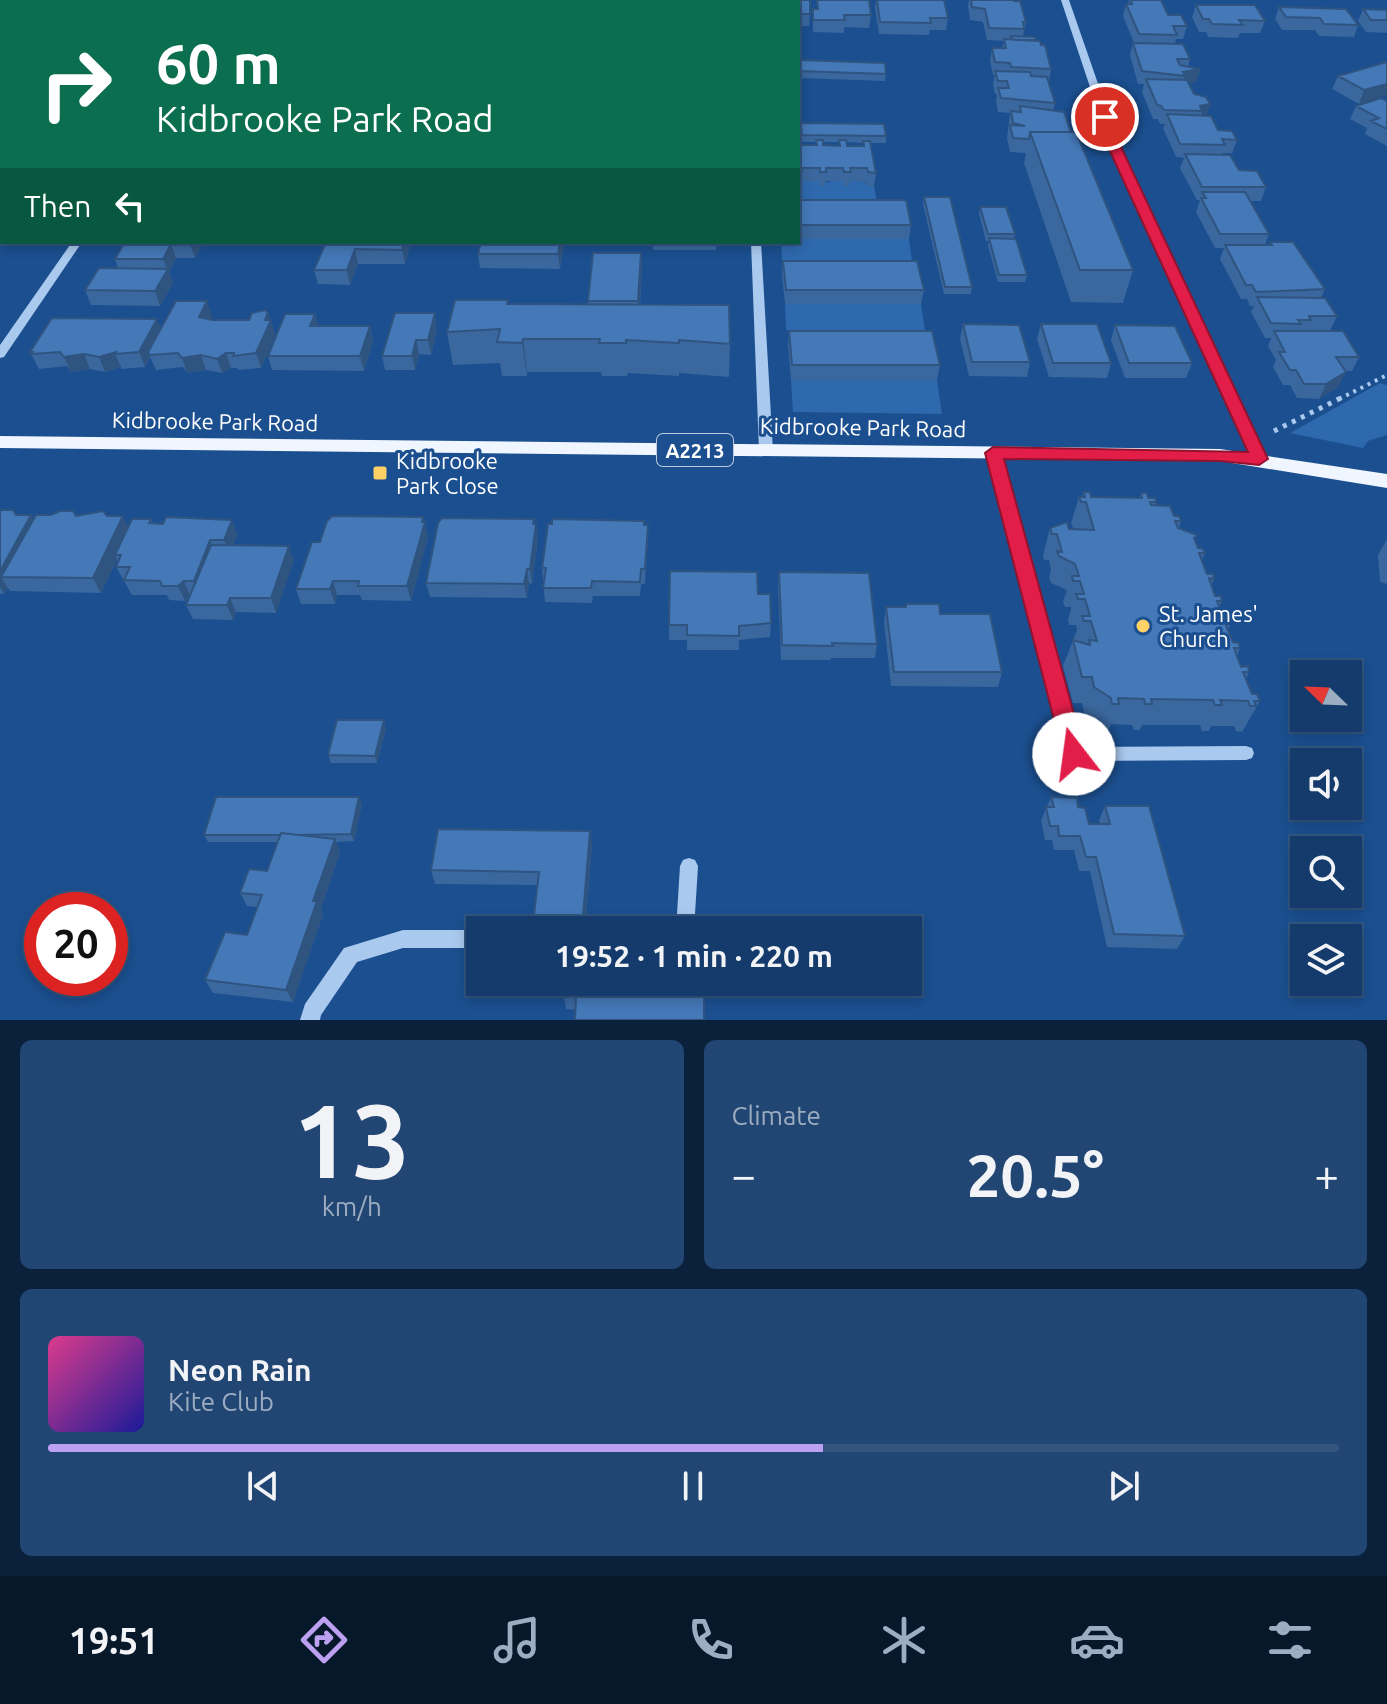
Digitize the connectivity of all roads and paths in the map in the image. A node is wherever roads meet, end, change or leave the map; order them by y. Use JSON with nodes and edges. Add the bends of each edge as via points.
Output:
{"nodes":[{"id":1,"x":1065,"y":0,"type":"edge"},
{"id":2,"x":76,"y":244,"type":"edge"},
{"id":3,"x":756,"y":244,"type":"edge"},
{"id":4,"x":0,"y":354,"type":"edge"},
{"id":5,"x":1387,"y":375,"type":"edge"},
{"id":6,"x":1275,"y":431,"type":"dead end"},
{"id":7,"x":0,"y":442,"type":"edge"},
{"id":8,"x":766,"y":451,"type":"junction"},
{"id":9,"x":993,"y":453,"type":"junction"},
{"id":10,"x":1259,"y":459,"type":"junction"},
{"id":11,"x":1387,"y":481,"type":"edge"},
{"id":12,"x":1246,"y":753,"type":"dead end"},
{"id":13,"x":689,"y":866,"type":"dead end"},
{"id":14,"x":686,"y":916,"type":"edge"},
{"id":15,"x":466,"y":939,"type":"edge"},
{"id":16,"x":310,"y":1020,"type":"edge"}],
"edges":[{"from":1,"to":10,"type":"street","via":[[1115,147]]},
{"from":2,"to":4,"type":"street"},
{"from":3,"to":8,"type":"street"},
{"from":5,"to":6,"type":"path"},
{"from":7,"to":8,"type":"main road","name":"Kidbrooke Park Road","number":"A2213"},
{"from":8,"to":9,"type":"main road","name":"Kidbrooke Park Road","number":"A2213"},
{"from":9,"to":10,"type":"main road","name":"Kidbrooke Park Road","number":"A2213"},
{"from":9,"to":12,"type":"street","via":[[1074,754]]},
{"from":10,"to":11,"type":"main road","name":"Kidbrooke Park Road","number":"A2213"},
{"from":13,"to":14,"type":"street"},
{"from":15,"to":16,"type":"street","via":[[403,939],[351,955]]}]}
